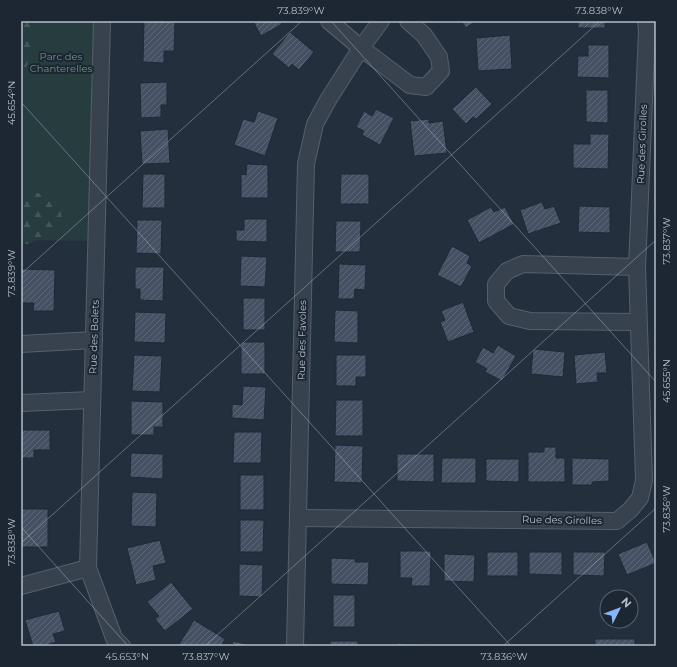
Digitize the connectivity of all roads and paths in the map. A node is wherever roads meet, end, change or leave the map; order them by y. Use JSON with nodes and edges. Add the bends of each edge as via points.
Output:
{"nodes":[{"id":1,"x":102,"y":21,"type":"edge"},
{"id":2,"x":329,"y":21,"type":"edge"},
{"id":3,"x":381,"y":21,"type":"edge"},
{"id":4,"x":408,"y":21,"type":"edge"},
{"id":5,"x":646,"y":21,"type":"edge"},
{"id":6,"x":361,"y":48,"type":"junction"},
{"id":7,"x":637,"y":266,"type":"junction"},
{"id":8,"x":638,"y":322,"type":"junction"},
{"id":9,"x":94,"y":340,"type":"junction"},
{"id":10,"x":21,"y":344,"type":"edge"},
{"id":11,"x":92,"y":400,"type":"junction"},
{"id":12,"x":21,"y":403,"type":"edge"},
{"id":13,"x":298,"y":518,"type":"junction"},
{"id":14,"x":88,"y":568,"type":"junction"},
{"id":15,"x":21,"y":586,"type":"edge"},
{"id":16,"x":122,"y":646,"type":"edge"},
{"id":17,"x":295,"y":646,"type":"edge"}],
"edges":[{"from":1,"to":9,"type":"street","name":"Rue des Bolets"},
{"from":2,"to":6,"type":"street"},
{"from":3,"to":6,"type":"street","name":"Rue des Favoles"},
{"from":4,"to":6,"type":"street","via":[[424,35],[439,57],[441,71],[426,87],[410,85]]},
{"from":5,"to":7,"type":"street","name":"Rue des Girolles"},
{"from":6,"to":13,"type":"street","name":"Rue des Favoles","via":[[315,124],[306,164]]},
{"from":7,"to":8,"type":"street","name":"Rue des Girolles"},
{"from":7,"to":8,"type":"street","via":[[523,264],[507,271],[496,284],[496,301],[509,316],[530,321]]},
{"from":8,"to":13,"type":"street","name":"Rue des Girolles","via":[[644,480],[640,498],[617,521]]},
{"from":9,"to":10,"type":"street"},
{"from":9,"to":11,"type":"street","name":"Rue des Bolets"},
{"from":11,"to":12,"type":"street"},
{"from":11,"to":14,"type":"street","name":"Rue des Bolets"},
{"from":13,"to":17,"type":"street","name":"Rue des Favoles"},
{"from":14,"to":15,"type":"street"},
{"from":14,"to":16,"type":"street","name":"Rue des Bolets","via":[[114,638]]}]}
